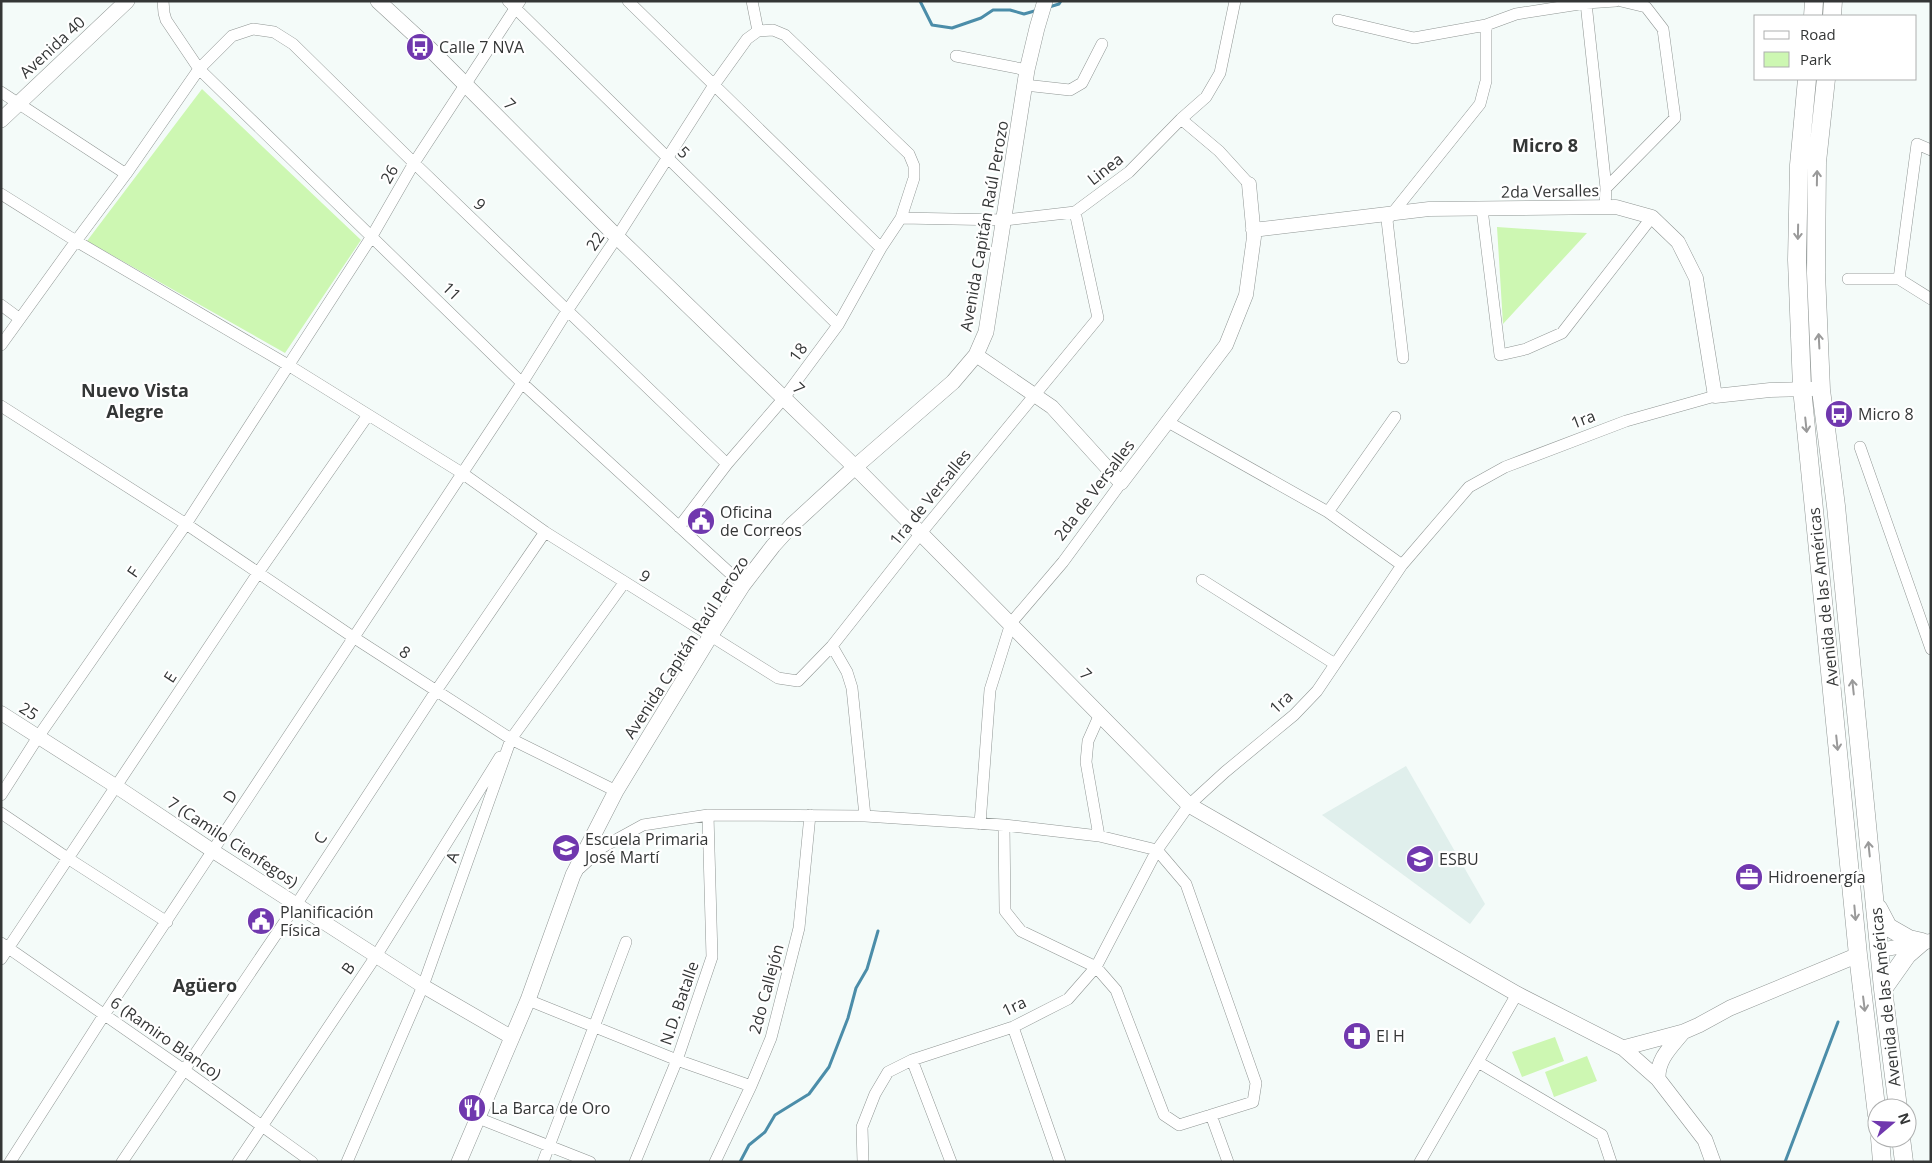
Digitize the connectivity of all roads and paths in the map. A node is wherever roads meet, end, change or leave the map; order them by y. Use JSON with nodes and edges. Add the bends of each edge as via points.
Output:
{"nodes":[{"id":1,"x":127,"y":1,"type":"edge"},
{"id":2,"x":163,"y":1,"type":"edge"},
{"id":3,"x":378,"y":1,"type":"edge"},
{"id":4,"x":628,"y":1,"type":"edge"},
{"id":5,"x":752,"y":1,"type":"edge"},
{"id":6,"x":1046,"y":1,"type":"edge"},
{"id":7,"x":1235,"y":1,"type":"edge"},
{"id":8,"x":1616,"y":1,"type":"edge"},
{"id":9,"x":1621,"y":1,"type":"edge"},
{"id":10,"x":1586,"y":3,"type":"junction"},
{"id":11,"x":514,"y":4,"type":"edge"},
{"id":12,"x":1338,"y":20,"type":"dead end"},
{"id":13,"x":1486,"y":25,"type":"junction"},
{"id":14,"x":758,"y":31,"type":"junction"},
{"id":15,"x":1102,"y":44,"type":"dead end"},
{"id":16,"x":956,"y":56,"type":"dead end"},
{"id":17,"x":199,"y":69,"type":"junction"},
{"id":18,"x":1026,"y":78,"type":"junction"},
{"id":19,"x":1807,"y":80,"type":"edge"},
{"id":20,"x":1826,"y":80,"type":"edge"},
{"id":21,"x":464,"y":84,"type":"junction"},
{"id":22,"x":714,"y":85,"type":"junction"},
{"id":23,"x":1,"y":92,"type":"edge"},
{"id":24,"x":19,"y":102,"type":"junction"},
{"id":25,"x":1181,"y":119,"type":"junction"},
{"id":26,"x":1,"y":120,"type":"edge"},
{"id":27,"x":1931,"y":150,"type":"edge"},
{"id":28,"x":667,"y":159,"type":"junction"},
{"id":29,"x":414,"y":163,"type":"junction"},
{"id":30,"x":126,"y":174,"type":"junction"},
{"id":31,"x":1249,"y":184,"type":"joint"},
{"id":32,"x":1606,"y":188,"type":"junction"},
{"id":33,"x":1,"y":194,"type":"edge"},
{"id":34,"x":1606,"y":207,"type":"junction"},
{"id":35,"x":1482,"y":209,"type":"junction"},
{"id":36,"x":1075,"y":212,"type":"junction"},
{"id":37,"x":1390,"y":214,"type":"junction"},
{"id":38,"x":1652,"y":217,"type":"junction"},
{"id":39,"x":901,"y":218,"type":"junction"},
{"id":40,"x":1005,"y":220,"type":"junction"},
{"id":41,"x":1253,"y":230,"type":"junction"},
{"id":42,"x":372,"y":236,"type":"junction"},
{"id":43,"x":618,"y":237,"type":"junction"},
{"id":44,"x":76,"y":241,"type":"junction"},
{"id":45,"x":881,"y":248,"type":"junction"},
{"id":46,"x":1848,"y":278,"type":"dead end"},
{"id":47,"x":1900,"y":279,"type":"junction"},
{"id":48,"x":1931,"y":299,"type":"edge"},
{"id":49,"x":1,"y":306,"type":"edge"},
{"id":50,"x":567,"y":311,"type":"junction"},
{"id":51,"x":20,"y":319,"type":"junction"},
{"id":52,"x":838,"y":325,"type":"junction"},
{"id":53,"x":1,"y":345,"type":"edge"},
{"id":54,"x":976,"y":355,"type":"junction"},
{"id":55,"x":1403,"y":358,"type":"dead end"},
{"id":56,"x":288,"y":365,"type":"junction"},
{"id":57,"x":522,"y":383,"type":"junction"},
{"id":58,"x":1802,"y":388,"type":"junction"},
{"id":59,"x":1821,"y":390,"type":"junction"},
{"id":60,"x":1034,"y":396,"type":"junction"},
{"id":61,"x":1715,"y":396,"type":"junction"},
{"id":62,"x":784,"y":398,"type":"junction"},
{"id":63,"x":1,"y":406,"type":"edge"},
{"id":64,"x":368,"y":415,"type":"junction"},
{"id":65,"x":1395,"y":417,"type":"dead end"},
{"id":66,"x":1168,"y":422,"type":"junction"},
{"id":67,"x":1860,"y":447,"type":"dead end"},
{"id":68,"x":727,"y":464,"type":"junction"},
{"id":69,"x":855,"y":467,"type":"junction"},
{"id":70,"x":462,"y":473,"type":"junction"},
{"id":71,"x":1121,"y":483,"type":"junction"},
{"id":72,"x":1328,"y":512,"type":"junction"},
{"id":73,"x":186,"y":524,"type":"junction"},
{"id":74,"x":679,"y":527,"type":"junction"},
{"id":75,"x":546,"y":532,"type":"junction"},
{"id":76,"x":921,"y":533,"type":"junction"},
{"id":77,"x":1402,"y":565,"type":"junction"},
{"id":78,"x":258,"y":573,"type":"junction"},
{"id":79,"x":1202,"y":580,"type":"dead end"},
{"id":80,"x":624,"y":583,"type":"junction"},
{"id":81,"x":743,"y":585,"type":"junction"},
{"id":82,"x":1011,"y":623,"type":"junction"},
{"id":83,"x":711,"y":635,"type":"junction"},
{"id":84,"x":353,"y":637,"type":"junction"},
{"id":85,"x":832,"y":646,"type":"junction"},
{"id":86,"x":1931,"y":648,"type":"edge"},
{"id":87,"x":1335,"y":664,"type":"junction"},
{"id":88,"x":436,"y":691,"type":"junction"},
{"id":89,"x":1,"y":713,"type":"edge"},
{"id":90,"x":1100,"y":714,"type":"junction"},
{"id":91,"x":38,"y":738,"type":"junction"},
{"id":92,"x":511,"y":739,"type":"junction"},
{"id":93,"x":118,"y":787,"type":"junction"},
{"id":94,"x":616,"y":791,"type":"junction"},
{"id":95,"x":1,"y":794,"type":"edge"},
{"id":96,"x":1189,"y":805,"type":"junction"},
{"id":97,"x":1,"y":813,"type":"edge"},
{"id":98,"x":708,"y":815,"type":"junction"},
{"id":99,"x":810,"y":815,"type":"junction"},
{"id":100,"x":865,"y":816,"type":"junction"},
{"id":101,"x":980,"y":824,"type":"junction"},
{"id":102,"x":1004,"y":825,"type":"junction"},
{"id":103,"x":1100,"y":836,"type":"junction"},
{"id":104,"x":1157,"y":850,"type":"junction"},
{"id":105,"x":213,"y":851,"type":"junction"},
{"id":106,"x":69,"y":859,"type":"junction"},
{"id":107,"x":573,"y":874,"type":"junction"},
{"id":108,"x":1874,"y":900,"type":"junction"},
{"id":109,"x":296,"y":905,"type":"junction"},
{"id":110,"x":166,"y":922,"type":"junction"},
{"id":111,"x":626,"y":942,"type":"dead end"},
{"id":112,"x":1926,"y":942,"type":"edge"},
{"id":113,"x":5,"y":945,"type":"edge"},
{"id":114,"x":1880,"y":950,"type":"junction"},
{"id":115,"x":1858,"y":955,"type":"junction"},
{"id":116,"x":376,"y":956,"type":"junction"},
{"id":117,"x":1,"y":959,"type":"edge"},
{"id":118,"x":1096,"y":967,"type":"junction"},
{"id":119,"x":423,"y":986,"type":"junction"},
{"id":120,"x":1883,"y":989,"type":"junction"},
{"id":121,"x":1517,"y":994,"type":"junction"},
{"id":122,"x":528,"y":1000,"type":"junction"},
{"id":123,"x":104,"y":1015,"type":"junction"},
{"id":124,"x":1013,"y":1027,"type":"junction"},
{"id":125,"x":595,"y":1028,"type":"junction"},
{"id":126,"x":1683,"y":1032,"type":"junction"},
{"id":127,"x":511,"y":1036,"type":"junction"},
{"id":128,"x":1623,"y":1048,"type":"junction"},
{"id":129,"x":677,"y":1060,"type":"junction"},
{"id":130,"x":912,"y":1060,"type":"junction"},
{"id":131,"x":1478,"y":1062,"type":"junction"},
{"id":132,"x":184,"y":1070,"type":"junction"},
{"id":133,"x":1658,"y":1079,"type":"junction"},
{"id":134,"x":751,"y":1086,"type":"junction"},
{"id":135,"x":1875,"y":1098,"type":"edge"},
{"id":136,"x":1897,"y":1098,"type":"edge"},
{"id":137,"x":1211,"y":1115,"type":"junction"},
{"id":138,"x":478,"y":1118,"type":"junction"},
{"id":139,"x":262,"y":1126,"type":"junction"},
{"id":140,"x":549,"y":1146,"type":"junction"},
{"id":141,"x":1881,"y":1148,"type":"edge"},
{"id":142,"x":1902,"y":1148,"type":"edge"},
{"id":143,"x":10,"y":1162,"type":"edge"},
{"id":144,"x":122,"y":1162,"type":"edge"},
{"id":145,"x":238,"y":1162,"type":"edge"},
{"id":146,"x":312,"y":1162,"type":"edge"},
{"id":147,"x":347,"y":1162,"type":"edge"},
{"id":148,"x":459,"y":1162,"type":"edge"},
{"id":149,"x":543,"y":1162,"type":"edge"},
{"id":150,"x":590,"y":1162,"type":"edge"},
{"id":151,"x":635,"y":1162,"type":"edge"},
{"id":152,"x":715,"y":1162,"type":"edge"},
{"id":153,"x":863,"y":1162,"type":"edge"},
{"id":154,"x":951,"y":1162,"type":"edge"},
{"id":155,"x":1060,"y":1162,"type":"edge"},
{"id":156,"x":1228,"y":1162,"type":"edge"},
{"id":157,"x":1420,"y":1162,"type":"edge"},
{"id":158,"x":1611,"y":1162,"type":"edge"},
{"id":159,"x":1713,"y":1162,"type":"edge"},
{"id":160,"x":1882,"y":1162,"type":"edge"},
{"id":161,"x":1904,"y":1162,"type":"edge"}],
"edges":[{"from":1,"to":24,"type":"main road","name":"Avenida 40"},
{"from":2,"to":17,"type":"street","name":"11","via":[[166,20]]},
{"from":3,"to":21,"type":"main road","name":"7"},
{"from":4,"to":22,"type":"street"},
{"from":5,"to":14,"type":"street"},
{"from":6,"to":18,"type":"main road","name":"Avenida Capitán Raúl Perozo"},
{"from":7,"to":25,"type":"street","name":"Linea","via":[[1220,73],[1206,97]]},
{"from":8,"to":10,"type":"street"},
{"from":9,"to":32,"type":"street","via":[[1646,7],[1663,29],[1675,118]]},
{"from":10,"to":13,"type":"street","via":[[1516,14]]},
{"from":10,"to":32,"type":"street"},
{"from":11,"to":21,"type":"street","name":"26"},
{"from":11,"to":28,"type":"street","name":"5"},
{"from":12,"to":13,"type":"street","via":[[1414,38]]},
{"from":13,"to":37,"type":"street","via":[[1486,81],[1480,104]]},
{"from":14,"to":22,"type":"street","name":"22","via":[[747,38]]},
{"from":14,"to":39,"type":"street","name":"18","via":[[773,30],[786,35],[909,154],[914,178]]},
{"from":15,"to":18,"type":"street","via":[[1082,83],[1070,90]]},
{"from":16,"to":18,"type":"street"},
{"from":17,"to":29,"type":"street","name":"9","via":[[232,36],[252,29],[274,32],[293,44]]},
{"from":17,"to":30,"type":"street","name":"9"},
{"from":17,"to":42,"type":"street","name":"11"},
{"from":18,"to":40,"type":"main road","name":"Avenida Capitán Raúl Perozo"},
{"from":19,"to":58,"type":"main road","name":"Avenida de las Américas","one_way":true,"via":[[1799,165]]},
{"from":59,"to":20,"type":"main road","name":"Avenida de las Américas","one_way":true,"via":[[1816,236],[1818,162]]},
{"from":21,"to":29,"type":"street","name":"26"},
{"from":21,"to":43,"type":"main road","name":"7"},
{"from":22,"to":28,"type":"street","name":"22"},
{"from":22,"to":45,"type":"street"},
{"from":23,"to":24,"type":"street"},
{"from":24,"to":26,"type":"main road","name":"Avenida 40"},
{"from":24,"to":30,"type":"street"},
{"from":25,"to":31,"type":"street"},
{"from":25,"to":36,"type":"street","name":"Linea","via":[[1129,172]]},
{"from":27,"to":47,"type":"street","via":[[1917,144]]},
{"from":28,"to":43,"type":"street","name":"22"},
{"from":28,"to":52,"type":"street","name":"5"},
{"from":29,"to":42,"type":"street","name":"26"},
{"from":29,"to":50,"type":"street","name":"9"},
{"from":30,"to":44,"type":"street","name":"9"},
{"from":31,"to":41,"type":"street","name":"2da de Versalles"},
{"from":32,"to":34,"type":"street"},
{"from":33,"to":44,"type":"street","name":"9"},
{"from":34,"to":35,"type":"street","name":"2da Versalles"},
{"from":34,"to":38,"type":"street","name":"2da Versalles"},
{"from":35,"to":37,"type":"street","name":"2da Versalles","via":[[1429,209]]},
{"from":35,"to":38,"type":"street","via":[[1500,355],[1526,349],[1562,333]]},
{"from":36,"to":40,"type":"street"},
{"from":36,"to":60,"type":"street","name":"1ra de Versalles","via":[[1098,318]]},
{"from":37,"to":41,"type":"street","name":"2da Versalles"},
{"from":37,"to":55,"type":"street","via":[[1387,220]]},
{"from":38,"to":61,"type":"street","name":"2da Versalles","via":[[1678,242],[1696,278]]},
{"from":39,"to":40,"type":"street"},
{"from":39,"to":45,"type":"street","name":"18"},
{"from":40,"to":54,"type":"main road","name":"Avenida Capitán Raúl Perozo","via":[[986,332]]},
{"from":41,"to":66,"type":"street","name":"2da de Versalles","via":[[1246,295],[1226,345]]},
{"from":42,"to":56,"type":"street","name":"26"},
{"from":42,"to":57,"type":"street","name":"11"},
{"from":43,"to":50,"type":"street","name":"22"},
{"from":43,"to":62,"type":"main road","name":"7"},
{"from":44,"to":51,"type":"street","name":"9"},
{"from":44,"to":56,"type":"street","name":"9"},
{"from":45,"to":52,"type":"street","name":"18"},
{"from":46,"to":47,"type":"street"},
{"from":47,"to":48,"type":"street"},
{"from":49,"to":51,"type":"street"},
{"from":50,"to":57,"type":"street","name":"22"},
{"from":50,"to":68,"type":"street","name":"9"},
{"from":51,"to":53,"type":"street","name":"9"},
{"from":52,"to":62,"type":"street","name":"18"},
{"from":54,"to":60,"type":"street"},
{"from":54,"to":69,"type":"main road","name":"Avenida Capitán Raúl Perozo","via":[[953,382]]},
{"from":56,"to":64,"type":"street","name":"9"},
{"from":56,"to":73,"type":"street","name":"F"},
{"from":57,"to":70,"type":"street","name":"22"},
{"from":57,"to":74,"type":"street","name":"11"},
{"from":58,"to":59,"type":"street","name":"1ra"},
{"from":58,"to":61,"type":"street","name":"1ra"},
{"from":58,"to":115,"type":"main road","name":"Avenida de las Américas","one_way":true},
{"from":108,"to":59,"type":"main road","name":"Avenida de las Américas","one_way":true,"via":[[1836,506]]},
{"from":60,"to":71,"type":"street","via":[[1052,407]]},
{"from":60,"to":76,"type":"street","name":"1ra de Versalles"},
{"from":61,"to":77,"type":"street","name":"1ra","via":[[1626,421],[1505,467],[1470,487]]},
{"from":62,"to":68,"type":"street","name":"18"},
{"from":62,"to":69,"type":"main road","name":"7"},
{"from":63,"to":73,"type":"street","name":"8"},
{"from":64,"to":70,"type":"street","name":"9"},
{"from":64,"to":78,"type":"street","name":"E"},
{"from":65,"to":72,"type":"street"},
{"from":66,"to":71,"type":"street","name":"2da de Versalles"},
{"from":66,"to":72,"type":"street"},
{"from":67,"to":86,"type":"street"},
{"from":68,"to":74,"type":"street","name":"18"},
{"from":69,"to":76,"type":"main road","name":"7"},
{"from":69,"to":81,"type":"main road","name":"Avenida Capitán Raúl Perozo","via":[[792,525]]},
{"from":70,"to":75,"type":"street","name":"9"},
{"from":70,"to":84,"type":"street","name":"D"},
{"from":71,"to":82,"type":"street","name":"2da de Versalles","via":[[1063,562]]},
{"from":72,"to":77,"type":"street"},
{"from":73,"to":78,"type":"street","name":"8"},
{"from":73,"to":91,"type":"street","name":"F"},
{"from":74,"to":81,"type":"street","name":"11"},
{"from":75,"to":80,"type":"street","name":"9"},
{"from":75,"to":88,"type":"street","name":"C"},
{"from":76,"to":82,"type":"main road","name":"7"},
{"from":76,"to":85,"type":"street","name":"1ra de Versalles"},
{"from":77,"to":87,"type":"street","name":"1ra"},
{"from":78,"to":84,"type":"street","name":"8"},
{"from":78,"to":93,"type":"street","name":"E"},
{"from":79,"to":87,"type":"street"},
{"from":80,"to":83,"type":"street","name":"9"},
{"from":80,"to":92,"type":"street","name":"A"},
{"from":81,"to":83,"type":"main road","name":"Avenida Capitán Raúl Perozo"},
{"from":82,"to":90,"type":"main road","name":"7"},
{"from":82,"to":101,"type":"street","name":"2da de Versalles","via":[[990,690]]},
{"from":83,"to":85,"type":"street","name":"9","via":[[778,678],[798,681]]},
{"from":83,"to":94,"type":"main road","name":"Avenida Capitán Raúl Perozo"},
{"from":84,"to":88,"type":"street","name":"8"},
{"from":84,"to":105,"type":"street","name":"D"},
{"from":85,"to":100,"type":"street","via":[[852,688]]},
{"from":87,"to":96,"type":"street","name":"1ra","via":[[1318,690],[1294,715]]},
{"from":88,"to":92,"type":"street","name":"8"},
{"from":88,"to":109,"type":"street","name":"C"},
{"from":89,"to":91,"type":"street","name":"25"},
{"from":90,"to":96,"type":"main road","name":"7"},
{"from":90,"to":103,"type":"street","via":[[1088,741],[1086,762]]},
{"from":91,"to":93,"type":"street","name":"7 (Camilo Cienfegos)"},
{"from":91,"to":95,"type":"street","name":"F"},
{"from":92,"to":94,"type":"street","name":"8"},
{"from":92,"to":116,"type":"street","name":"B"},
{"from":92,"to":119,"type":"street","name":"A"},
{"from":93,"to":105,"type":"street","name":"7 (Camilo Cienfegos)"},
{"from":93,"to":106,"type":"street","name":"E"},
{"from":94,"to":107,"type":"main road","name":"Avenida Capitán Raúl Perozo"},
{"from":96,"to":104,"type":"street","name":"1ra"},
{"from":96,"to":121,"type":"main road","name":"7"},
{"from":97,"to":106,"type":"street"},
{"from":98,"to":99,"type":"street"},
{"from":98,"to":107,"type":"street","via":[[643,825],[603,846]]},
{"from":98,"to":129,"type":"street","name":"N.D. Batalle","via":[[712,957]]},
{"from":99,"to":100,"type":"street"},
{"from":99,"to":134,"type":"street","name":"2do Callejón","via":[[799,928],[770,1038]]},
{"from":100,"to":101,"type":"street"},
{"from":101,"to":102,"type":"street"},
{"from":102,"to":103,"type":"street"},
{"from":102,"to":118,"type":"street","via":[[1005,911],[1021,931]]},
{"from":103,"to":104,"type":"street"},
{"from":104,"to":118,"type":"street","name":"1ra"},
{"from":104,"to":137,"type":"street","via":[[1186,884],[1256,1083],[1253,1102]]},
{"from":105,"to":109,"type":"street","name":"7 (Camilo Cienfegos)"},
{"from":105,"to":110,"type":"street","name":"D"},
{"from":106,"to":110,"type":"street"},
{"from":106,"to":113,"type":"street","name":"E"},
{"from":107,"to":122,"type":"main road","name":"Avenida Capitán Raúl Perozo"},
{"from":108,"to":112,"type":"main road","via":[[1888,927],[1909,939]]},
{"from":108,"to":114,"type":"main road","name":"Avenida de las Américas"},
{"from":109,"to":116,"type":"street","name":"7 (Camilo Cienfegos)"},
{"from":109,"to":132,"type":"street","name":"C"},
{"from":110,"to":123,"type":"street","name":"D"},
{"from":111,"to":125,"type":"street"},
{"from":112,"to":114,"type":"street"},
{"from":112,"to":120,"type":"main road","via":[[1907,956]]},
{"from":113,"to":117,"type":"street","name":"E"},
{"from":113,"to":123,"type":"street","name":"6 (Ramiro Blanco)"},
{"from":114,"to":115,"type":"main road"},
{"from":114,"to":120,"type":"main road","name":"Avenida de las Américas"},
{"from":115,"to":126,"type":"main road","via":[[1730,1008]]},
{"from":115,"to":135,"type":"main road","name":"Avenida de las Américas","one_way":true},
{"from":116,"to":119,"type":"street","name":"7 (Camilo Cienfegos)"},
{"from":116,"to":139,"type":"street","name":"B"},
{"from":118,"to":124,"type":"street","name":"1ra","via":[[1068,999]]},
{"from":118,"to":137,"type":"street","via":[[1116,990],[1164,1115],[1179,1125]]},
{"from":119,"to":127,"type":"street","name":"7 (Camilo Cienfegos)"},
{"from":119,"to":147,"type":"street","name":"A"},
{"from":120,"to":136,"type":"main road","name":"Avenida de las Américas"},
{"from":121,"to":128,"type":"main road","name":"7"},
{"from":121,"to":131,"type":"street"},
{"from":122,"to":125,"type":"street"},
{"from":122,"to":127,"type":"main road","name":"Avenida Capitán Raúl Perozo"},
{"from":123,"to":132,"type":"street","name":"6 (Ramiro Blanco)"},
{"from":123,"to":143,"type":"street","name":"D"},
{"from":124,"to":130,"type":"street","name":"1ra"},
{"from":124,"to":155,"type":"street"},
{"from":125,"to":129,"type":"street"},
{"from":125,"to":140,"type":"street"},
{"from":126,"to":128,"type":"main road"},
{"from":126,"to":133,"type":"main road","via":[[1657,1068]]},
{"from":127,"to":138,"type":"main road","name":"Avenida Capitán Raúl Perozo"},
{"from":128,"to":133,"type":"main road","name":"7"},
{"from":129,"to":134,"type":"street"},
{"from":129,"to":151,"type":"street","name":"N.D. Batalle"},
{"from":130,"to":153,"type":"street","name":"1ra","via":[[888,1072],[875,1094],[862,1127]]},
{"from":130,"to":154,"type":"street"},
{"from":131,"to":157,"type":"street"},
{"from":131,"to":158,"type":"street","via":[[1602,1135]]},
{"from":132,"to":139,"type":"street","name":"6 (Ramiro Blanco)"},
{"from":132,"to":144,"type":"street","name":"C"},
{"from":133,"to":159,"type":"main road","name":"7","via":[[1705,1140]]},
{"from":134,"to":152,"type":"street","name":"2do Callejón"},
{"from":137,"to":156,"type":"street"},
{"from":138,"to":140,"type":"street"},
{"from":138,"to":148,"type":"main road","name":"Avenida Capitán Raúl Perozo"},
{"from":139,"to":145,"type":"street","name":"B"},
{"from":139,"to":146,"type":"street","name":"6 (Ramiro Blanco)"},
{"from":140,"to":149,"type":"street"},
{"from":140,"to":150,"type":"street"},
{"from":141,"to":160,"type":"main road"},
{"from":142,"to":161,"type":"main road"}]}
